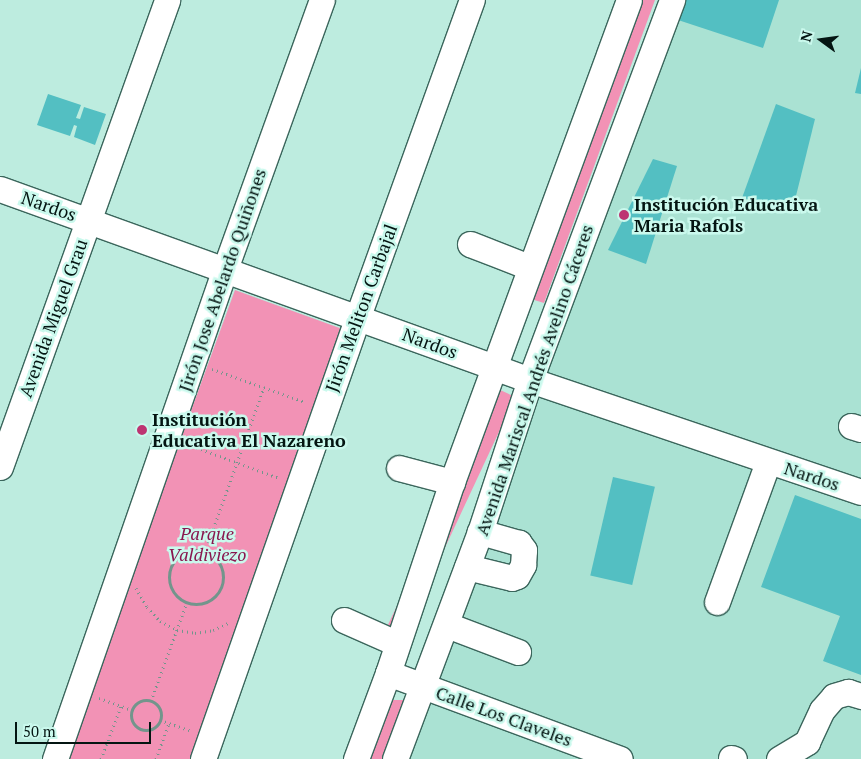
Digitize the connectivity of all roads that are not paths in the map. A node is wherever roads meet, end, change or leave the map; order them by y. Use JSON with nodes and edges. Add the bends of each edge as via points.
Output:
{"nodes":[{"id":1,"x":167,"y":0,"type":"edge"},
{"id":2,"x":322,"y":0,"type":"edge"},
{"id":3,"x":472,"y":0,"type":"edge"},
{"id":4,"x":629,"y":0,"type":"edge"},
{"id":5,"x":672,"y":0,"type":"edge"},
{"id":6,"x":0,"y":189,"type":"edge"},
{"id":7,"x":88,"y":220,"type":"junction"},
{"id":8,"x":470,"y":244,"type":"dead end"},
{"id":9,"x":529,"y":267,"type":"junction"},
{"id":10,"x":225,"y":269,"type":"junction"},
{"id":11,"x":358,"y":316,"type":"junction"},
{"id":12,"x":494,"y":366,"type":"junction"},
{"id":13,"x":530,"y":380,"type":"junction"},
{"id":14,"x":768,"y":462,"type":"junction"},
{"id":15,"x":0,"y":468,"type":"edge"},
{"id":16,"x":399,"y":468,"type":"dead end"},
{"id":17,"x":452,"y":482,"type":"junction"},
{"id":18,"x":861,"y":492,"type":"edge"},
{"id":19,"x":480,"y":532,"type":"junction"},
{"id":20,"x":467,"y":567,"type":"junction"},
{"id":21,"x":717,"y":602,"type":"dead end"},
{"id":22,"x":344,"y":620,"type":"dead end"},
{"id":23,"x":447,"y":624,"type":"junction"},
{"id":24,"x":396,"y":643,"type":"junction"},
{"id":25,"x":518,"y":652,"type":"dead end"},
{"id":26,"x":388,"y":673,"type":"junction"},
{"id":27,"x":423,"y":685,"type":"junction"},
{"id":28,"x":861,"y":696,"type":"edge"},
{"id":29,"x":207,"y":748,"type":"edge"},
{"id":30,"x":55,"y":759,"type":"edge"},
{"id":31,"x":356,"y":759,"type":"edge"},
{"id":32,"x":395,"y":759,"type":"edge"},
{"id":33,"x":620,"y":759,"type":"edge"},
{"id":34,"x":778,"y":759,"type":"edge"}],
"edges":[{"from":1,"to":7,"type":"street","name":"Avenida Miguel Grau"},
{"from":2,"to":10,"type":"street","name":"Jirón Jose Abelardo Quiñones"},
{"from":3,"to":11,"type":"street","name":"Jirón Meliton Carbajal"},
{"from":4,"to":9,"type":"street"},
{"from":5,"to":13,"type":"street","name":"Avenida Mariscal Andrés Avelino Cáceres"},
{"from":6,"to":7,"type":"street","name":"Nardos"},
{"from":7,"to":10,"type":"street","name":"Nardos"},
{"from":7,"to":15,"type":"street","name":"Avenida Miguel Grau"},
{"from":8,"to":9,"type":"street"},
{"from":9,"to":12,"type":"street"},
{"from":10,"to":11,"type":"street","name":"Nardos"},
{"from":10,"to":30,"type":"street","name":"Jirón Jose Abelardo Quiñones"},
{"from":11,"to":12,"type":"street","name":"Nardos"},
{"from":11,"to":29,"type":"street","name":"Jirón Meliton Carbajal"},
{"from":12,"to":13,"type":"street","name":"Nardos"},
{"from":12,"to":17,"type":"street"},
{"from":13,"to":14,"type":"street","name":"Nardos"},
{"from":13,"to":19,"type":"street","name":"Avenida Mariscal Andrés Avelino Cáceres"},
{"from":14,"to":18,"type":"street","name":"Nardos"},
{"from":14,"to":21,"type":"street"},
{"from":16,"to":17,"type":"street"},
{"from":17,"to":24,"type":"street"},
{"from":19,"to":20,"type":"street","name":"Avenida Mariscal Andrés Avelino Cáceres"},
{"from":19,"to":20,"type":"street","via":[[518,543],[524,550],[523,565],[517,576],[512,578]]},
{"from":20,"to":23,"type":"street","name":"Avenida Mariscal Andrés Avelino Cáceres"},
{"from":22,"to":24,"type":"street"},
{"from":23,"to":25,"type":"street"},
{"from":23,"to":27,"type":"street","name":"Avenida Mariscal Andrés Avelino Cáceres"},
{"from":24,"to":26,"type":"street"},
{"from":26,"to":27,"type":"street","name":"Calle Los Claveles"},
{"from":26,"to":31,"type":"street"},
{"from":27,"to":32,"type":"street","name":"Avenida Mariscal Andrés Avelino Cáceres"},
{"from":27,"to":33,"type":"street","name":"Calle Los Claveles"},
{"from":28,"to":34,"type":"street","via":[[848,692],[834,696],[822,710],[808,742]]}]}
